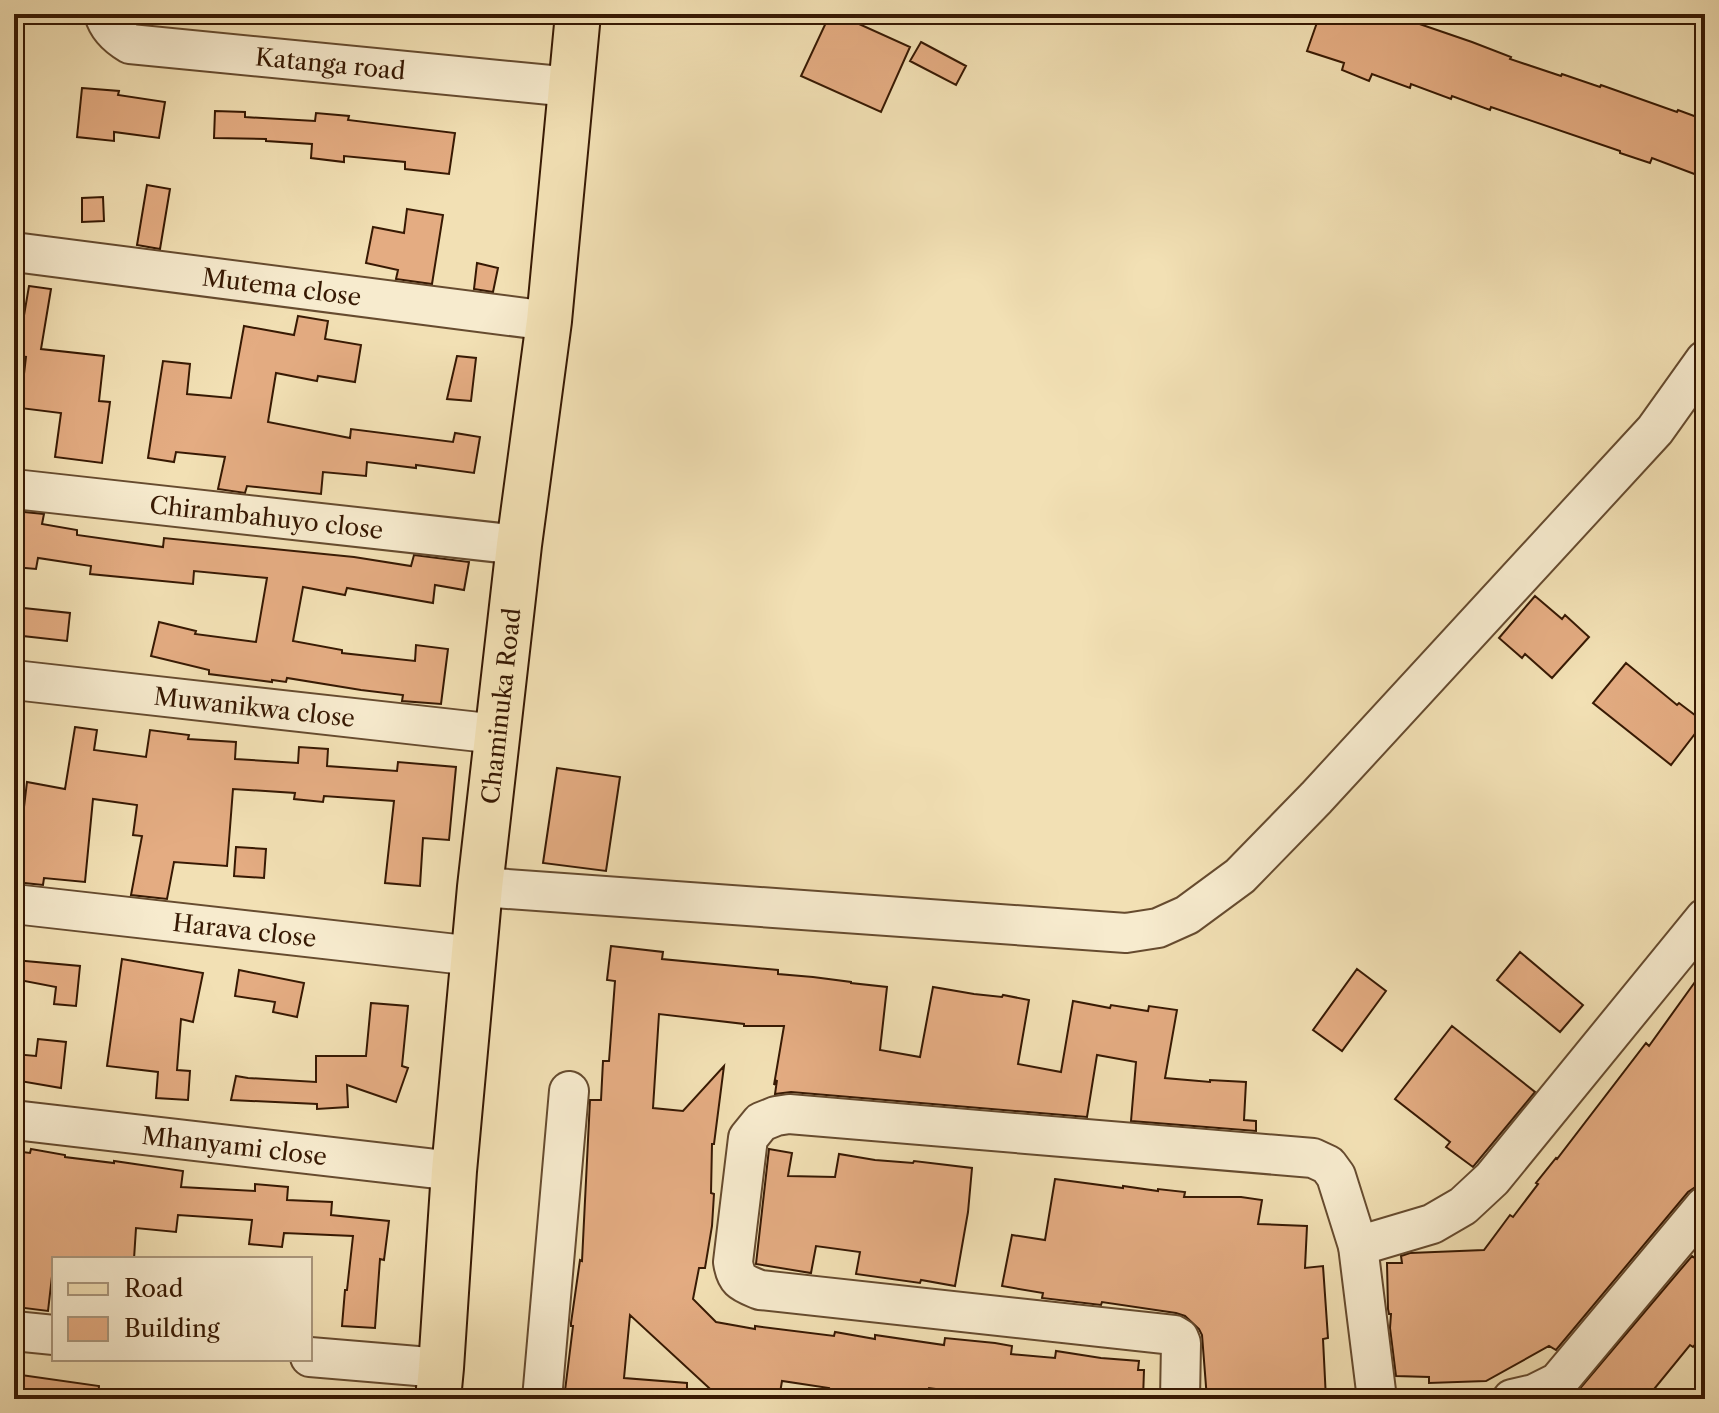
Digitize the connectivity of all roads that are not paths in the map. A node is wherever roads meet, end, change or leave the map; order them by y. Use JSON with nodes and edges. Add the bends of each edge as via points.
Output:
{"nodes":[{"id":1,"x":104,"y":14,"type":"edge"},
{"id":2,"x":578,"y":14,"type":"edge"},
{"id":3,"x":571,"y":87,"type":"junction"},
{"id":4,"x":14,"y":252,"type":"edge"},
{"id":5,"x":549,"y":321,"type":"junction"},
{"id":6,"x":1705,"y":360,"type":"edge"},
{"id":7,"x":14,"y":489,"type":"edge"},
{"id":8,"x":519,"y":545,"type":"junction"},
{"id":9,"x":14,"y":680,"type":"edge"},
{"id":10,"x":497,"y":734,"type":"junction"},
{"id":11,"x":480,"y":887,"type":"junction"},
{"id":12,"x":14,"y":904,"type":"edge"},
{"id":13,"x":1705,"y":918,"type":"edge"},
{"id":14,"x":474,"y":956,"type":"junction"},
{"id":15,"x":569,"y":1091,"type":"dead end"},
{"id":16,"x":14,"y":1120,"type":"edge"},
{"id":17,"x":454,"y":1171,"type":"junction"},
{"id":18,"x":1705,"y":1206,"type":"edge"},
{"id":19,"x":1358,"y":1246,"type":"junction"},
{"id":20,"x":14,"y":1331,"type":"edge"},
{"id":21,"x":52,"y":1335,"type":"edge"},
{"id":22,"x":312,"y":1357,"type":"edge"},
{"id":23,"x":440,"y":1384,"type":"edge"},
{"id":24,"x":542,"y":1399,"type":"edge"},
{"id":25,"x":1180,"y":1399,"type":"edge"},
{"id":26,"x":1377,"y":1399,"type":"edge"},
{"id":27,"x":1512,"y":1399,"type":"edge"}],
"edges":[{"from":1,"to":3,"type":"street","name":"Katanga road","via":[[118,37],[130,44]]},
{"from":2,"to":3,"type":"main road","name":"Chaminuka Road"},
{"from":3,"to":5,"type":"main road","name":"Chaminuka Road"},
{"from":4,"to":5,"type":"street","name":"Mutema close"},
{"from":5,"to":8,"type":"main road","name":"Chaminuka Road"},
{"from":6,"to":11,"type":"street","via":[[1655,430],[1316,798],[1240,876],[1187,915],[1158,928],[1126,933]]},
{"from":7,"to":8,"type":"street","name":"Chirambahuyo close"},
{"from":8,"to":10,"type":"main road","name":"Chaminuka Road"},
{"from":9,"to":10,"type":"street","name":"Muwanikwa close"},
{"from":10,"to":11,"type":"main road","name":"Chaminuka Road"},
{"from":11,"to":14,"type":"main road","name":"Chaminuka Road"},
{"from":12,"to":14,"type":"street","name":"Harava close"},
{"from":13,"to":19,"type":"street","via":[[1492,1179],[1463,1206],[1432,1224]]},
{"from":14,"to":17,"type":"main road","name":"Chaminuka Road"},
{"from":15,"to":24,"type":"street"},
{"from":16,"to":17,"type":"street","name":"Mhanyami close"},
{"from":17,"to":23,"type":"main road","name":"Chaminuka Road"},
{"from":18,"to":27,"type":"street","via":[[1558,1382]]},
{"from":19,"to":25,"type":"street","via":[[1336,1176],[1313,1158],[789,1114],[761,1122],[748,1138],[733,1262],[743,1283],[760,1290],[1174,1335],[1181,1343]]},
{"from":19,"to":26,"type":"street"},
{"from":20,"to":21,"type":"street"},
{"from":22,"to":23,"type":"street"}]}
